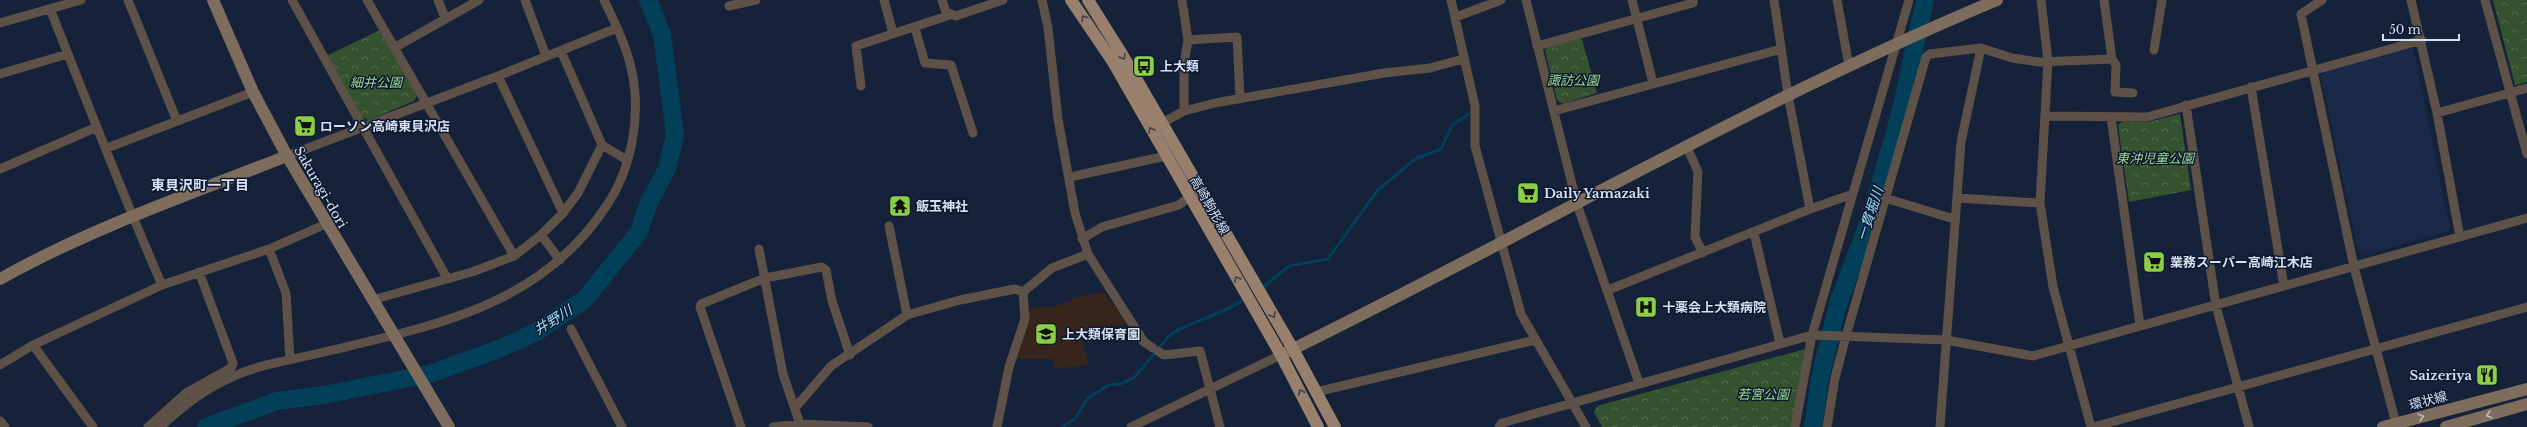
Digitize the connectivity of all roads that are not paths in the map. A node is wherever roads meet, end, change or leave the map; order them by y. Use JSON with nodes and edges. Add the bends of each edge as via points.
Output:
{"nodes":[{"id":1,"x":81,"y":0,"type":"edge"},
{"id":2,"x":128,"y":0,"type":"edge"},
{"id":3,"x":213,"y":0,"type":"edge"},
{"id":4,"x":292,"y":0,"type":"edge"},
{"id":5,"x":367,"y":0,"type":"edge"},
{"id":6,"x":438,"y":0,"type":"edge"},
{"id":7,"x":479,"y":0,"type":"edge"},
{"id":8,"x":525,"y":0,"type":"edge"},
{"id":9,"x":604,"y":0,"type":"edge"},
{"id":10,"x":756,"y":0,"type":"edge"},
{"id":11,"x":884,"y":0,"type":"edge"},
{"id":12,"x":942,"y":0,"type":"edge"},
{"id":13,"x":1003,"y":0,"type":"edge"},
{"id":14,"x":1042,"y":0,"type":"edge"},
{"id":15,"x":1071,"y":0,"type":"edge"},
{"id":16,"x":1088,"y":0,"type":"edge"},
{"id":17,"x":1182,"y":0,"type":"edge"},
{"id":18,"x":1451,"y":0,"type":"edge"},
{"id":19,"x":1526,"y":0,"type":"edge"},
{"id":20,"x":1632,"y":0,"type":"edge"},
{"id":21,"x":1693,"y":0,"type":"edge"},
{"id":22,"x":1774,"y":0,"type":"edge"},
{"id":23,"x":1837,"y":0,"type":"edge"},
{"id":24,"x":1909,"y":0,"type":"edge"},
{"id":25,"x":1997,"y":0,"type":"edge"},
{"id":26,"x":2041,"y":0,"type":"edge"},
{"id":27,"x":2104,"y":0,"type":"edge"},
{"id":28,"x":2162,"y":0,"type":"edge"},
{"id":29,"x":2322,"y":0,"type":"edge"},
{"id":30,"x":2411,"y":0,"type":"edge"},
{"id":31,"x":2485,"y":0,"type":"edge"},
{"id":32,"x":1495,"y":1,"type":"edge"},
{"id":33,"x":729,"y":6,"type":"dead end"},
{"id":34,"x":50,"y":9,"type":"junction"},
{"id":35,"x":950,"y":15,"type":"junction"},
{"id":36,"x":1456,"y":17,"type":"junction"},
{"id":37,"x":1637,"y":17,"type":"junction"},
{"id":38,"x":445,"y":18,"type":"junction"},
{"id":39,"x":0,"y":23,"type":"edge"},
{"id":40,"x":617,"y":28,"type":"junction"},
{"id":41,"x":915,"y":28,"type":"junction"},
{"id":42,"x":893,"y":33,"type":"junction"},
{"id":43,"x":1188,"y":40,"type":"junction"},
{"id":44,"x":2422,"y":40,"type":"junction"},
{"id":45,"x":1900,"y":41,"type":"junction"},
{"id":46,"x":1537,"y":46,"type":"junction"},
{"id":47,"x":394,"y":48,"type":"junction"},
{"id":48,"x":1981,"y":48,"type":"junction"},
{"id":49,"x":1781,"y":50,"type":"junction"},
{"id":50,"x":2154,"y":50,"type":"dead end"},
{"id":51,"x":561,"y":51,"type":"junction"},
{"id":52,"x":68,"y":54,"type":"junction"},
{"id":53,"x":546,"y":56,"type":"junction"},
{"id":54,"x":1463,"y":59,"type":"junction"},
{"id":55,"x":2112,"y":59,"type":"junction"},
{"id":56,"x":2048,"y":61,"type":"junction"},
{"id":57,"x":1849,"y":66,"type":"junction"},
{"id":58,"x":2312,"y":70,"type":"junction"},
{"id":59,"x":0,"y":74,"type":"edge"},
{"id":60,"x":498,"y":76,"type":"junction"},
{"id":61,"x":1653,"y":83,"type":"junction"},
{"id":62,"x":861,"y":86,"type":"dead end"},
{"id":63,"x":2251,"y":88,"type":"junction"},
{"id":64,"x":2527,"y":88,"type":"edge"},
{"id":65,"x":253,"y":92,"type":"junction"},
{"id":66,"x":2510,"y":92,"type":"junction"},
{"id":67,"x":2133,"y":94,"type":"dead end"},
{"id":68,"x":1788,"y":95,"type":"junction"},
{"id":69,"x":1240,"y":98,"type":"junction"},
{"id":70,"x":427,"y":102,"type":"junction"},
{"id":71,"x":2186,"y":105,"type":"junction"},
{"id":72,"x":1184,"y":111,"type":"junction"},
{"id":73,"x":1554,"y":111,"type":"junction"},
{"id":74,"x":2437,"y":113,"type":"junction"},
{"id":75,"x":2045,"y":116,"type":"junction"},
{"id":76,"x":2111,"y":117,"type":"junction"},
{"id":77,"x":177,"y":121,"type":"junction"},
{"id":78,"x":1162,"y":123,"type":"junction"},
{"id":79,"x":97,"y":127,"type":"junction"},
{"id":80,"x":362,"y":128,"type":"junction"},
{"id":81,"x":973,"y":132,"type":"dead end"},
{"id":82,"x":2526,"y":144,"type":"edge"},
{"id":83,"x":602,"y":145,"type":"junction"},
{"id":84,"x":1687,"y":147,"type":"junction"},
{"id":85,"x":107,"y":148,"type":"junction"},
{"id":86,"x":2527,"y":154,"type":"edge"},
{"id":87,"x":287,"y":156,"type":"junction"},
{"id":88,"x":1166,"y":156,"type":"junction"},
{"id":89,"x":627,"y":160,"type":"junction"},
{"id":90,"x":0,"y":169,"type":"edge"},
{"id":91,"x":1070,"y":177,"type":"junction"},
{"id":92,"x":1854,"y":194,"type":"junction"},
{"id":93,"x":1189,"y":197,"type":"junction"},
{"id":94,"x":1885,"y":198,"type":"junction"},
{"id":95,"x":1957,"y":198,"type":"junction"},
{"id":96,"x":2040,"y":203,"type":"junction"},
{"id":97,"x":1577,"y":204,"type":"junction"},
{"id":98,"x":1810,"y":208,"type":"junction"},
{"id":99,"x":562,"y":213,"type":"junction"},
{"id":100,"x":132,"y":216,"type":"junction"},
{"id":101,"x":2527,"y":218,"type":"edge"},
{"id":102,"x":1954,"y":219,"type":"junction"},
{"id":103,"x":326,"y":224,"type":"junction"},
{"id":104,"x":889,"y":226,"type":"dead end"},
{"id":105,"x":1754,"y":233,"type":"junction"},
{"id":106,"x":541,"y":235,"type":"junction"},
{"id":107,"x":2460,"y":237,"type":"junction"},
{"id":108,"x":1082,"y":240,"type":"junction"},
{"id":109,"x":1502,"y":243,"type":"junction"},
{"id":110,"x":269,"y":249,"type":"junction"},
{"id":111,"x":759,"y":249,"type":"dead end"},
{"id":112,"x":1703,"y":253,"type":"junction"},
{"id":113,"x":1088,"y":254,"type":"junction"},
{"id":114,"x":514,"y":256,"type":"junction"},
{"id":115,"x":560,"y":260,"type":"junction"},
{"id":116,"x":2354,"y":267,"type":"junction"},
{"id":117,"x":199,"y":272,"type":"junction"},
{"id":118,"x":447,"y":278,"type":"junction"},
{"id":119,"x":765,"y":278,"type":"junction"},
{"id":120,"x":0,"y":279,"type":"edge"},
{"id":121,"x":162,"y":285,"type":"junction"},
{"id":122,"x":2284,"y":286,"type":"junction"},
{"id":123,"x":1608,"y":290,"type":"junction"},
{"id":124,"x":1023,"y":292,"type":"junction"},
{"id":125,"x":372,"y":300,"type":"junction"},
{"id":126,"x":2216,"y":306,"type":"junction"},
{"id":127,"x":2527,"y":307,"type":"edge"},
{"id":128,"x":906,"y":315,"type":"junction"},
{"id":129,"x":2140,"y":325,"type":"junction"},
{"id":130,"x":571,"y":330,"type":"dead end"},
{"id":131,"x":1812,"y":335,"type":"junction"},
{"id":132,"x":396,"y":336,"type":"junction"},
{"id":133,"x":1846,"y":336,"type":"junction"},
{"id":134,"x":1534,"y":340,"type":"junction"},
{"id":135,"x":1946,"y":340,"type":"junction"},
{"id":136,"x":1780,"y":343,"type":"junction"},
{"id":137,"x":33,"y":345,"type":"junction"},
{"id":138,"x":2070,"y":346,"type":"junction"},
{"id":139,"x":2376,"y":348,"type":"junction"},
{"id":140,"x":1293,"y":349,"type":"junction"},
{"id":141,"x":1281,"y":354,"type":"junction"},
{"id":142,"x":850,"y":355,"type":"junction"},
{"id":143,"x":290,"y":360,"type":"junction"},
{"id":144,"x":0,"y":365,"type":"edge"},
{"id":145,"x":1639,"y":383,"type":"junction"},
{"id":146,"x":2239,"y":388,"type":"junction"},
{"id":147,"x":2527,"y":389,"type":"edge"},
{"id":148,"x":1211,"y":390,"type":"junction"},
{"id":149,"x":1316,"y":392,"type":"junction"},
{"id":150,"x":1573,"y":403,"type":"junction"},
{"id":151,"x":2527,"y":404,"type":"edge"},
{"id":152,"x":794,"y":408,"type":"junction"},
{"id":153,"x":0,"y":420,"type":"edge"},
{"id":154,"x":800,"y":424,"type":"junction"},
{"id":155,"x":2397,"y":425,"type":"edge"},
{"id":156,"x":816,"y":426,"type":"edge"},
{"id":157,"x":5,"y":427,"type":"edge"},
{"id":158,"x":93,"y":427,"type":"edge"},
{"id":159,"x":148,"y":427,"type":"edge"},
{"id":160,"x":160,"y":427,"type":"edge"},
{"id":161,"x":449,"y":427,"type":"edge"},
{"id":162,"x":622,"y":427,"type":"edge"},
{"id":163,"x":741,"y":427,"type":"edge"},
{"id":164,"x":773,"y":427,"type":"edge"},
{"id":165,"x":868,"y":427,"type":"edge"},
{"id":166,"x":997,"y":427,"type":"edge"},
{"id":167,"x":1131,"y":427,"type":"edge"},
{"id":168,"x":1220,"y":427,"type":"edge"},
{"id":169,"x":1318,"y":427,"type":"edge"},
{"id":170,"x":1335,"y":427,"type":"edge"},
{"id":171,"x":1498,"y":427,"type":"edge"},
{"id":172,"x":1586,"y":427,"type":"edge"},
{"id":173,"x":1795,"y":427,"type":"edge"},
{"id":174,"x":1827,"y":427,"type":"edge"},
{"id":175,"x":1940,"y":427,"type":"edge"},
{"id":176,"x":2092,"y":427,"type":"edge"},
{"id":177,"x":2249,"y":427,"type":"edge"},
{"id":178,"x":2383,"y":427,"type":"edge"},
{"id":179,"x":2446,"y":427,"type":"edge"}],
"edges":[{"from":1,"to":34,"type":"street"},
{"from":2,"to":77,"type":"street"},
{"from":3,"to":65,"type":"street","name":"Sakuragi-dori"},
{"from":4,"to":80,"type":"street"},
{"from":5,"to":47,"type":"street"},
{"from":6,"to":38,"type":"street"},
{"from":7,"to":38,"type":"street"},
{"from":8,"to":53,"type":"street"},
{"from":9,"to":40,"type":"street"},
{"from":10,"to":33,"type":"street"},
{"from":11,"to":42,"type":"street"},
{"from":12,"to":35,"type":"street","via":[[944,9]]},
{"from":13,"to":35,"type":"street","via":[[956,16]]},
{"from":14,"to":91,"type":"street","via":[[1048,28],[1058,119]]},
{"from":88,"to":15,"type":"main road","name":"高崎駒形線","one_way":true,"via":[[1113,62]]},
{"from":16,"to":78,"type":"main road","name":"高崎駒形線","one_way":true},
{"from":17,"to":43,"type":"street"},
{"from":18,"to":36,"type":"street"},
{"from":19,"to":46,"type":"street"},
{"from":20,"to":37,"type":"street"},
{"from":21,"to":37,"type":"street","via":[[1693,3]]},
{"from":22,"to":49,"type":"street"},
{"from":23,"to":57,"type":"street"},
{"from":24,"to":45,"type":"street"},
{"from":25,"to":45,"type":"street"},
{"from":26,"to":56,"type":"street"},
{"from":27,"to":55,"type":"street"},
{"from":28,"to":50,"type":"street"},
{"from":29,"to":58,"type":"street","via":[[2301,14]]},
{"from":30,"to":44,"type":"street"},
{"from":31,"to":66,"type":"street"},
{"from":32,"to":36,"type":"street"},
{"from":34,"to":39,"type":"street"},
{"from":34,"to":52,"type":"street"},
{"from":35,"to":41,"type":"street"},
{"from":36,"to":54,"type":"street"},
{"from":37,"to":46,"type":"street"},
{"from":37,"to":61,"type":"street"},
{"from":38,"to":47,"type":"street"},
{"from":40,"to":51,"type":"street"},
{"from":40,"to":89,"type":"street","via":[[630,66],[634,95],[634,128]]},
{"from":41,"to":42,"type":"street"},
{"from":41,"to":81,"type":"street","via":[[925,63],[951,65]]},
{"from":42,"to":62,"type":"street","via":[[856,46]]},
{"from":43,"to":69,"type":"street","via":[[1237,37]]},
{"from":43,"to":72,"type":"street","via":[[1184,64]]},
{"from":44,"to":58,"type":"street"},
{"from":44,"to":74,"type":"street"},
{"from":45,"to":57,"type":"street"},
{"from":45,"to":92,"type":"street"},
{"from":46,"to":73,"type":"street"},
{"from":47,"to":70,"type":"street"},
{"from":48,"to":56,"type":"street","via":[[2012,58]]},
{"from":48,"to":94,"type":"street","via":[[1930,54],[1926,57]]},
{"from":48,"to":95,"type":"street","via":[[1961,142]]},
{"from":49,"to":61,"type":"street"},
{"from":49,"to":68,"type":"street"},
{"from":51,"to":53,"type":"street"},
{"from":51,"to":83,"type":"street"},
{"from":52,"to":59,"type":"street"},
{"from":52,"to":79,"type":"street"},
{"from":53,"to":60,"type":"street"},
{"from":54,"to":69,"type":"street","via":[[1430,68],[1384,73]]},
{"from":54,"to":109,"type":"street","via":[[1475,106],[1475,146]]},
{"from":55,"to":56,"type":"street"},
{"from":55,"to":67,"type":"street","via":[[2116,65],[2115,92]]},
{"from":56,"to":75,"type":"street"},
{"from":57,"to":68,"type":"street"},
{"from":58,"to":63,"type":"street"},
{"from":58,"to":116,"type":"street"},
{"from":60,"to":70,"type":"street"},
{"from":60,"to":99,"type":"street"},
{"from":61,"to":73,"type":"street"},
{"from":63,"to":71,"type":"street"},
{"from":63,"to":122,"type":"street"},
{"from":64,"to":66,"type":"street"},
{"from":65,"to":77,"type":"street"},
{"from":65,"to":87,"type":"street","name":"Sakuragi-dori"},
{"from":66,"to":74,"type":"street"},
{"from":66,"to":82,"type":"street"},
{"from":68,"to":84,"type":"street"},
{"from":68,"to":98,"type":"street"},
{"from":69,"to":72,"type":"street"},
{"from":70,"to":80,"type":"street"},
{"from":70,"to":114,"type":"street"},
{"from":71,"to":76,"type":"street","via":[[2147,117]]},
{"from":71,"to":126,"type":"street"},
{"from":72,"to":78,"type":"street"},
{"from":73,"to":97,"type":"street"},
{"from":74,"to":107,"type":"street"},
{"from":75,"to":76,"type":"street"},
{"from":75,"to":96,"type":"street"},
{"from":76,"to":129,"type":"street"},
{"from":77,"to":85,"type":"street"},
{"from":78,"to":140,"type":"main road","name":"高崎駒形線","one_way":true},
{"from":79,"to":85,"type":"street"},
{"from":79,"to":90,"type":"street"},
{"from":80,"to":87,"type":"street"},
{"from":80,"to":118,"type":"street"},
{"from":82,"to":86,"type":"street"},
{"from":83,"to":89,"type":"street"},
{"from":83,"to":99,"type":"street","via":[[578,193]]},
{"from":84,"to":97,"type":"street"},
{"from":84,"to":112,"type":"street","via":[[1698,172],[1695,237]]},
{"from":85,"to":100,"type":"street"},
{"from":87,"to":100,"type":"street"},
{"from":87,"to":103,"type":"street","name":"Sakuragi-dori"},
{"from":88,"to":91,"type":"street"},
{"from":88,"to":93,"type":"main road","name":"高崎駒形線"},
{"from":89,"to":115,"type":"street","via":[[615,193],[596,223]]},
{"from":91,"to":108,"type":"street","via":[[1074,213]]},
{"from":92,"to":98,"type":"street"},
{"from":92,"to":131,"type":"street"},
{"from":93,"to":108,"type":"street","via":[[1179,205],[1102,227]]},
{"from":141,"to":93,"type":"main road","name":"高崎駒形線","one_way":true},
{"from":94,"to":102,"type":"street"},
{"from":94,"to":133,"type":"street"},
{"from":95,"to":96,"type":"street"},
{"from":95,"to":102,"type":"street"},
{"from":96,"to":138,"type":"street","via":[[2053,286]]},
{"from":97,"to":109,"type":"street"},
{"from":97,"to":123,"type":"street"},
{"from":98,"to":105,"type":"street"},
{"from":99,"to":106,"type":"street"},
{"from":100,"to":120,"type":"street","via":[[46,253]]},
{"from":100,"to":121,"type":"street"},
{"from":101,"to":107,"type":"street"},
{"from":102,"to":135,"type":"street"},
{"from":103,"to":110,"type":"street"},
{"from":103,"to":125,"type":"street","name":"Sakuragi-dori"},
{"from":104,"to":128,"type":"street"},
{"from":105,"to":112,"type":"street"},
{"from":105,"to":136,"type":"street"},
{"from":106,"to":114,"type":"street"},
{"from":106,"to":115,"type":"street"},
{"from":107,"to":116,"type":"street"},
{"from":108,"to":113,"type":"street"},
{"from":109,"to":134,"type":"street","via":[[1521,314]]},
{"from":109,"to":140,"type":"street"},
{"from":110,"to":117,"type":"street"},
{"from":110,"to":143,"type":"street","via":[[286,293]]},
{"from":111,"to":119,"type":"street"},
{"from":112,"to":123,"type":"street"},
{"from":113,"to":124,"type":"street","via":[[1052,268]]},
{"from":113,"to":148,"type":"street","via":[[1144,342],[1164,355],[1200,351]]},
{"from":114,"to":118,"type":"street","via":[[472,272]]},
{"from":115,"to":132,"type":"street","via":[[525,287],[498,302]]},
{"from":116,"to":122,"type":"street"},
{"from":116,"to":139,"type":"street"},
{"from":117,"to":121,"type":"street"},
{"from":117,"to":159,"type":"street","via":[[233,363],[231,368],[186,393]]},
{"from":118,"to":125,"type":"street"},
{"from":119,"to":142,"type":"street","via":[[822,268],[826,270],[832,301]]},
{"from":119,"to":152,"type":"street","via":[[783,374]]},
{"from":119,"to":163,"type":"street","via":[[701,304],[700,307]]},
{"from":121,"to":137,"type":"street"},
{"from":122,"to":126,"type":"street"},
{"from":123,"to":145,"type":"street"},
{"from":124,"to":128,"type":"street","via":[[1015,289],[960,300]]},
{"from":124,"to":166,"type":"street","via":[[1025,319],[1009,367]]},
{"from":125,"to":132,"type":"street","name":"Sakuragi-dori"},
{"from":126,"to":129,"type":"street"},
{"from":126,"to":146,"type":"street"},
{"from":127,"to":139,"type":"street"},
{"from":128,"to":142,"type":"street"},
{"from":129,"to":138,"type":"street"},
{"from":130,"to":162,"type":"street"},
{"from":131,"to":133,"type":"street"},
{"from":131,"to":136,"type":"street"},
{"from":131,"to":173,"type":"street"},
{"from":132,"to":143,"type":"street"},
{"from":132,"to":161,"type":"street","name":"Sakuragi-dori"},
{"from":133,"to":135,"type":"street"},
{"from":133,"to":174,"type":"street","via":[[1835,378]]},
{"from":134,"to":149,"type":"street"},
{"from":134,"to":150,"type":"street"},
{"from":135,"to":138,"type":"street","via":[[2032,356]]},
{"from":135,"to":175,"type":"street"},
{"from":136,"to":145,"type":"street"},
{"from":137,"to":144,"type":"street"},
{"from":137,"to":158,"type":"street"},
{"from":138,"to":176,"type":"street"},
{"from":139,"to":146,"type":"street"},
{"from":139,"to":155,"type":"street"},
{"from":140,"to":141,"type":"street"},
{"from":140,"to":149,"type":"main road","name":"高崎駒形線"},
{"from":141,"to":148,"type":"street"},
{"from":169,"to":141,"type":"main road","name":"高崎駒形線","one_way":true},
{"from":142,"to":152,"type":"street","via":[[831,366]]},
{"from":143,"to":160,"type":"street","via":[[251,370],[212,387],[190,400]]},
{"from":145,"to":150,"type":"street"},
{"from":146,"to":176,"type":"street"},
{"from":146,"to":177,"type":"street"},
{"from":155,"to":147,"type":"street","name":"環状線","one_way":true},
{"from":148,"to":167,"type":"street"},
{"from":148,"to":168,"type":"street"},
{"from":149,"to":170,"type":"main road","name":"高崎駒形線"},
{"from":150,"to":171,"type":"street","via":[[1502,423]]},
{"from":150,"to":172,"type":"street"},
{"from":151,"to":179,"type":"street","one_way":true},
{"from":152,"to":154,"type":"street"},
{"from":153,"to":157,"type":"street"},
{"from":154,"to":156,"type":"street"},
{"from":154,"to":164,"type":"street"},
{"from":155,"to":178,"type":"street","name":"環状線"},
{"from":156,"to":165,"type":"street"}]}
